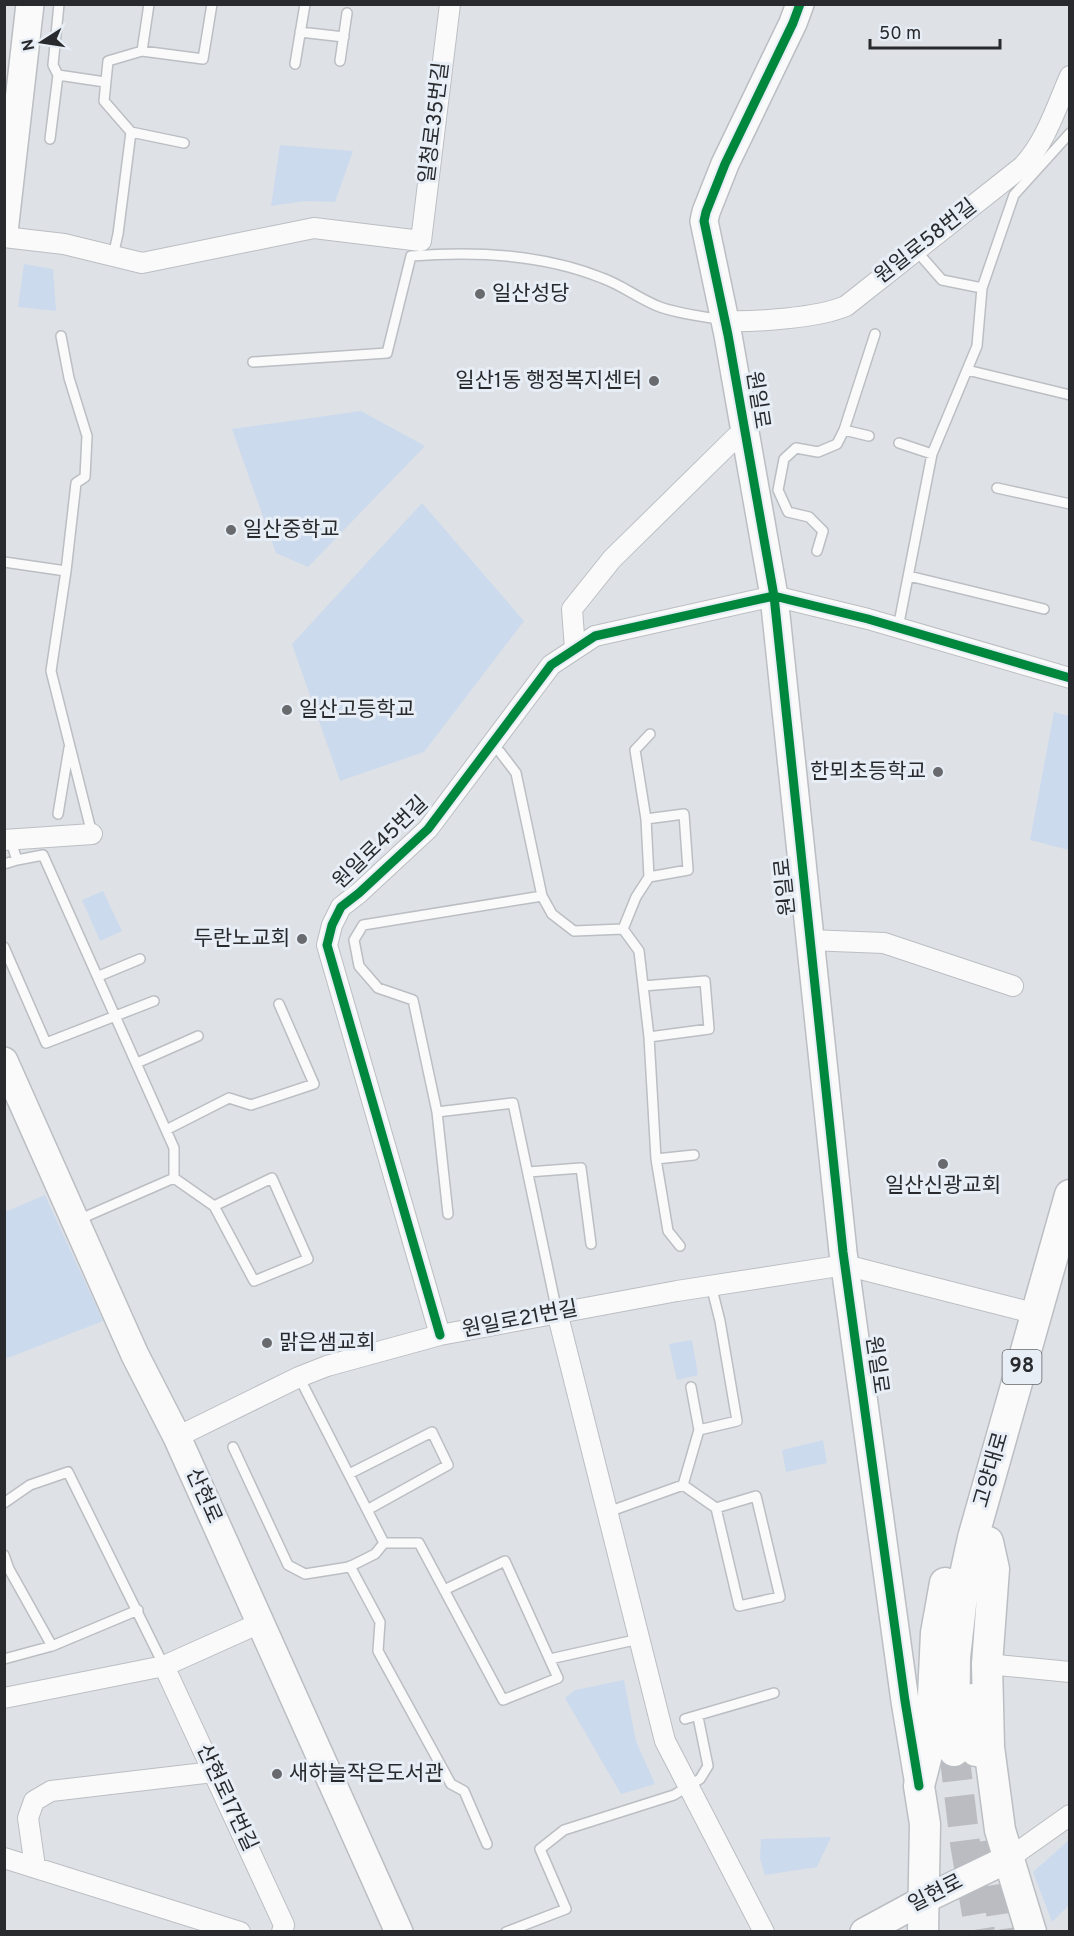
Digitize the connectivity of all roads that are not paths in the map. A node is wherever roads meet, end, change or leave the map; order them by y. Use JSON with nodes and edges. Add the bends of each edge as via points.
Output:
{"nodes":[{"id":1,"x":30,"y":4,"type":"edge"},
{"id":2,"x":60,"y":4,"type":"edge"},
{"id":3,"x":149,"y":4,"type":"edge"},
{"id":4,"x":212,"y":4,"type":"edge"},
{"id":5,"x":305,"y":4,"type":"edge"},
{"id":6,"x":450,"y":4,"type":"edge"},
{"id":7,"x":800,"y":5,"type":"edge"},
{"id":8,"x":347,"y":13,"type":"dead end"},
{"id":9,"x":300,"y":32,"type":"junction"},
{"id":10,"x":344,"y":37,"type":"junction"},
{"id":11,"x":142,"y":51,"type":"junction"},
{"id":12,"x":340,"y":62,"type":"dead end"},
{"id":13,"x":295,"y":64,"type":"dead end"},
{"id":14,"x":58,"y":75,"type":"junction"},
{"id":15,"x":1070,"y":76,"type":"edge"},
{"id":16,"x":105,"y":82,"type":"junction"},
{"id":17,"x":131,"y":132,"type":"junction"},
{"id":18,"x":1070,"y":133,"type":"edge"},
{"id":19,"x":50,"y":138,"type":"dead end"},
{"id":20,"x":184,"y":143,"type":"dead end"},
{"id":21,"x":4,"y":235,"type":"edge"},
{"id":22,"x":918,"y":248,"type":"junction"},
{"id":23,"x":416,"y":249,"type":"junction"},
{"id":24,"x":113,"y":256,"type":"junction"},
{"id":25,"x":982,"y":288,"type":"junction"},
{"id":26,"x":725,"y":321,"type":"junction"},
{"id":27,"x":875,"y":334,"type":"dead end"},
{"id":28,"x":61,"y":336,"type":"dead end"},
{"id":29,"x":252,"y":362,"type":"dead end"},
{"id":30,"x":967,"y":370,"type":"junction"},
{"id":31,"x":1070,"y":394,"type":"edge"},
{"id":32,"x":844,"y":430,"type":"junction"},
{"id":33,"x":744,"y":434,"type":"junction"},
{"id":34,"x":869,"y":436,"type":"dead end"},
{"id":35,"x":899,"y":443,"type":"dead end"},
{"id":36,"x":932,"y":454,"type":"junction"},
{"id":37,"x":997,"y":488,"type":"dead end"},
{"id":38,"x":1070,"y":504,"type":"edge"},
{"id":39,"x":817,"y":551,"type":"dead end"},
{"id":40,"x":4,"y":562,"type":"edge"},
{"id":41,"x":66,"y":572,"type":"junction"},
{"id":42,"x":909,"y":576,"type":"junction"},
{"id":43,"x":774,"y":596,"type":"junction"},
{"id":44,"x":1044,"y":609,"type":"dead end"},
{"id":45,"x":898,"y":628,"type":"junction"},
{"id":46,"x":575,"y":649,"type":"junction"},
{"id":47,"x":1070,"y":678,"type":"edge"},
{"id":48,"x":650,"y":734,"type":"dead end"},
{"id":49,"x":70,"y":743,"type":"junction"},
{"id":50,"x":491,"y":745,"type":"junction"},
{"id":51,"x":58,"y":814,"type":"dead end"},
{"id":52,"x":646,"y":819,"type":"junction"},
{"id":53,"x":92,"y":834,"type":"joint"},
{"id":54,"x":7,"y":840,"type":"edge"},
{"id":55,"x":17,"y":860,"type":"junction"},
{"id":56,"x":4,"y":864,"type":"edge"},
{"id":57,"x":649,"y":877,"type":"junction"},
{"id":58,"x":542,"y":896,"type":"junction"},
{"id":59,"x":623,"y":929,"type":"junction"},
{"id":60,"x":809,"y":940,"type":"junction"},
{"id":61,"x":4,"y":947,"type":"edge"},
{"id":62,"x":140,"y":959,"type":"dead end"},
{"id":63,"x":99,"y":976,"type":"junction"},
{"id":64,"x":643,"y":986,"type":"junction"},
{"id":65,"x":1013,"y":987,"type":"dead end"},
{"id":66,"x":154,"y":1001,"type":"dead end"},
{"id":67,"x":279,"y":1004,"type":"dead end"},
{"id":68,"x":117,"y":1016,"type":"junction"},
{"id":69,"x":198,"y":1036,"type":"dead end"},
{"id":70,"x":648,"y":1037,"type":"junction"},
{"id":71,"x":4,"y":1061,"type":"edge"},
{"id":72,"x":137,"y":1063,"type":"junction"},
{"id":73,"x":437,"y":1112,"type":"junction"},
{"id":74,"x":166,"y":1130,"type":"junction"},
{"id":75,"x":694,"y":1155,"type":"dead end"},
{"id":76,"x":656,"y":1159,"type":"junction"},
{"id":77,"x":528,"y":1172,"type":"junction"},
{"id":78,"x":174,"y":1178,"type":"junction"},
{"id":79,"x":1070,"y":1195,"type":"edge"},
{"id":80,"x":214,"y":1206,"type":"junction"},
{"id":81,"x":448,"y":1214,"type":"dead end"},
{"id":82,"x":76,"y":1221,"type":"junction"},
{"id":83,"x":1070,"y":1237,"type":"edge"},
{"id":84,"x":591,"y":1244,"type":"dead end"},
{"id":85,"x":680,"y":1246,"type":"dead end"},
{"id":86,"x":844,"y":1265,"type":"junction"},
{"id":87,"x":711,"y":1285,"type":"junction"},
{"id":88,"x":557,"y":1312,"type":"junction"},
{"id":89,"x":1037,"y":1314,"type":"junction"},
{"id":90,"x":440,"y":1335,"type":"junction"},
{"id":91,"x":299,"y":1377,"type":"junction"},
{"id":92,"x":691,"y":1387,"type":"dead end"},
{"id":93,"x":699,"y":1430,"type":"junction"},
{"id":94,"x":177,"y":1437,"type":"junction"},
{"id":95,"x":233,"y":1447,"type":"dead end"},
{"id":96,"x":349,"y":1474,"type":"junction"},
{"id":97,"x":683,"y":1485,"type":"junction"},
{"id":98,"x":4,"y":1503,"type":"edge"},
{"id":99,"x":716,"y":1508,"type":"junction"},
{"id":100,"x":367,"y":1510,"type":"junction"},
{"id":101,"x":608,"y":1512,"type":"junction"},
{"id":102,"x":980,"y":1540,"type":"junction"},
{"id":103,"x":384,"y":1543,"type":"junction"},
{"id":104,"x":4,"y":1555,"type":"edge"},
{"id":105,"x":350,"y":1566,"type":"junction"},
{"id":106,"x":444,"y":1590,"type":"junction"},
{"id":107,"x":138,"y":1610,"type":"junction"},
{"id":108,"x":260,"y":1623,"type":"junction"},
{"id":109,"x":639,"y":1639,"type":"junction"},
{"id":110,"x":52,"y":1646,"type":"junction"},
{"id":111,"x":4,"y":1659,"type":"edge"},
{"id":112,"x":550,"y":1659,"type":"junction"},
{"id":113,"x":987,"y":1664,"type":"junction"},
{"id":114,"x":164,"y":1666,"type":"junction"},
{"id":115,"x":1070,"y":1672,"type":"edge"},
{"id":116,"x":774,"y":1693,"type":"dead end"},
{"id":117,"x":4,"y":1698,"type":"edge"},
{"id":118,"x":698,"y":1717,"type":"junction"},
{"id":119,"x":685,"y":1719,"type":"dead end"},
{"id":120,"x":965,"y":1751,"type":"tunnel mouth"},
{"id":121,"x":213,"y":1772,"type":"junction"},
{"id":122,"x":689,"y":1786,"type":"junction"},
{"id":123,"x":919,"y":1786,"type":"junction"},
{"id":124,"x":1070,"y":1815,"type":"edge"},
{"id":125,"x":487,"y":1844,"type":"dead end"},
{"id":126,"x":4,"y":1858,"type":"edge"},
{"id":127,"x":1008,"y":1859,"type":"junction"},
{"id":128,"x":35,"y":1867,"type":"junction"},
{"id":129,"x":923,"y":1900,"type":"junction"},
{"id":130,"x":240,"y":1932,"type":"edge"},
{"id":131,"x":282,"y":1932,"type":"edge"},
{"id":132,"x":399,"y":1932,"type":"edge"},
{"id":133,"x":506,"y":1932,"type":"edge"},
{"id":134,"x":764,"y":1932,"type":"edge"},
{"id":135,"x":864,"y":1932,"type":"edge"},
{"id":136,"x":923,"y":1932,"type":"edge"},
{"id":137,"x":1031,"y":1932,"type":"edge"}],
"edges":[{"from":1,"to":21,"type":"street"},
{"from":2,"to":14,"type":"lane","via":[[53,65]]},
{"from":3,"to":11,"type":"lane"},
{"from":4,"to":11,"type":"lane","via":[[203,59]]},
{"from":5,"to":9,"type":"lane"},
{"from":6,"to":23,"type":"street","name":"일청로35번길"},
{"from":7,"to":26,"type":"street","name":"원일로","via":[[706,212],[705,232]]},
{"from":8,"to":10,"type":"lane"},
{"from":9,"to":10,"type":"lane"},
{"from":9,"to":13,"type":"lane"},
{"from":10,"to":12,"type":"lane"},
{"from":11,"to":16,"type":"lane","via":[[108,61]]},
{"from":14,"to":16,"type":"lane"},
{"from":14,"to":19,"type":"lane"},
{"from":15,"to":22,"type":"street","name":"원일로58번길","via":[[1036,152]]},
{"from":16,"to":17,"type":"lane","via":[[104,101]]},
{"from":17,"to":20,"type":"lane"},
{"from":17,"to":24,"type":"lane"},
{"from":18,"to":25,"type":"lane","via":[[1014,195]]},
{"from":21,"to":24,"type":"street"},
{"from":22,"to":25,"type":"lane","via":[[942,280]]},
{"from":22,"to":26,"type":"street","name":"원일로58번길","via":[[836,310]]},
{"from":23,"to":24,"type":"street","via":[[314,228],[142,263]]},
{"from":23,"to":26,"type":"lane","via":[[560,264],[604,278],[662,308]]},
{"from":23,"to":29,"type":"lane","via":[[387,353]]},
{"from":25,"to":30,"type":"lane","via":[[977,346]]},
{"from":26,"to":33,"type":"street","name":"원일로"},
{"from":27,"to":32,"type":"lane"},
{"from":28,"to":41,"type":"lane","via":[[87,436],[85,477],[76,483]]},
{"from":30,"to":31,"type":"lane"},
{"from":30,"to":36,"type":"lane"},
{"from":32,"to":34,"type":"lane"},
{"from":32,"to":39,"type":"lane","via":[[837,444],[818,452],[796,448],[784,459],[778,490],[789,512],[809,517],[823,531]]},
{"from":33,"to":43,"type":"street","name":"원일로"},
{"from":33,"to":46,"type":"street","via":[[735,438],[612,560],[572,609]]},
{"from":35,"to":36,"type":"lane"},
{"from":36,"to":42,"type":"lane"},
{"from":37,"to":38,"type":"lane"},
{"from":40,"to":41,"type":"lane"},
{"from":41,"to":49,"type":"lane","via":[[51,671]]},
{"from":42,"to":44,"type":"lane"},
{"from":42,"to":45,"type":"lane"},
{"from":43,"to":45,"type":"street"},
{"from":43,"to":46,"type":"street","name":"원일로45번길","via":[[595,636]]},
{"from":43,"to":60,"type":"street","name":"원일로"},
{"from":45,"to":47,"type":"street"},
{"from":46,"to":50,"type":"street","name":"원일로45번길","via":[[551,665]]},
{"from":48,"to":52,"type":"lane","via":[[635,750]]},
{"from":49,"to":51,"type":"lane"},
{"from":49,"to":53,"type":"lane"},
{"from":50,"to":58,"type":"lane","via":[[516,773]]},
{"from":50,"to":90,"type":"street","name":"원일로45번길","via":[[428,829],[341,907],[327,945]]},
{"from":52,"to":57,"type":"lane"},
{"from":52,"to":57,"type":"lane","via":[[684,814],[688,870]]},
{"from":53,"to":54,"type":"street"},
{"from":54,"to":55,"type":"lane"},
{"from":55,"to":56,"type":"lane"},
{"from":55,"to":63,"type":"lane","via":[[43,855]]},
{"from":57,"to":59,"type":"lane"},
{"from":58,"to":59,"type":"lane","via":[[552,914],[574,932]]},
{"from":58,"to":73,"type":"lane","via":[[363,925],[354,940],[359,966],[378,988],[413,1000]]},
{"from":59,"to":64,"type":"lane","via":[[639,951]]},
{"from":60,"to":65,"type":"street","via":[[884,943]]},
{"from":60,"to":86,"type":"street","name":"원일로"},
{"from":61,"to":68,"type":"lane","via":[[46,1043]]},
{"from":62,"to":63,"type":"lane"},
{"from":63,"to":68,"type":"lane"},
{"from":64,"to":70,"type":"lane"},
{"from":64,"to":70,"type":"lane","via":[[705,981],[709,1029]]},
{"from":66,"to":68,"type":"lane"},
{"from":67,"to":74,"type":"lane","via":[[314,1083],[251,1105],[229,1098]]},
{"from":68,"to":72,"type":"lane"},
{"from":69,"to":72,"type":"lane"},
{"from":70,"to":76,"type":"lane"},
{"from":71,"to":82,"type":"street","name":"산현로"},
{"from":72,"to":74,"type":"lane"},
{"from":73,"to":77,"type":"lane","via":[[513,1103]]},
{"from":73,"to":81,"type":"lane"},
{"from":74,"to":78,"type":"lane","via":[[174,1148]]},
{"from":75,"to":76,"type":"lane"},
{"from":76,"to":85,"type":"lane","via":[[668,1231]]},
{"from":77,"to":84,"type":"lane","via":[[581,1168]]},
{"from":77,"to":88,"type":"lane"},
{"from":78,"to":80,"type":"lane"},
{"from":78,"to":82,"type":"lane"},
{"from":79,"to":89,"type":"main road","name":"고양대로","number":"98"},
{"from":80,"to":80,"type":"lane","via":[[254,1281],[308,1259],[272,1178]]},
{"from":82,"to":94,"type":"street","name":"산현로","via":[[135,1355]]},
{"from":83,"to":102,"type":"main road","name":"고양대로","number":"98","via":[[991,1524]]},
{"from":86,"to":87,"type":"street","name":"원일로21번길"},
{"from":86,"to":89,"type":"street"},
{"from":86,"to":123,"type":"street","name":"원일로"},
{"from":87,"to":88,"type":"street","name":"원일로21번길"},
{"from":87,"to":93,"type":"lane","via":[[737,1420]]},
{"from":88,"to":90,"type":"street","name":"원일로21번길"},
{"from":88,"to":101,"type":"street"},
{"from":89,"to":102,"type":"main road","name":"고양대로","number":"98"},
{"from":90,"to":91,"type":"street","name":"원일로21번길"},
{"from":91,"to":94,"type":"street","name":"원일로21번길"},
{"from":91,"to":96,"type":"lane"},
{"from":92,"to":93,"type":"lane"},
{"from":93,"to":97,"type":"lane"},
{"from":94,"to":108,"type":"street","name":"산현로"},
{"from":95,"to":105,"type":"lane","via":[[288,1565],[305,1574]]},
{"from":96,"to":100,"type":"lane"},
{"from":96,"to":100,"type":"lane","via":[[432,1432],[448,1465]]},
{"from":97,"to":99,"type":"lane"},
{"from":97,"to":101,"type":"lane"},
{"from":98,"to":107,"type":"lane","via":[[30,1485],[68,1472]]},
{"from":99,"to":99,"type":"lane","via":[[739,1606],[780,1597],[756,1496]]},
{"from":100,"to":103,"type":"lane"},
{"from":101,"to":109,"type":"street"},
{"from":102,"to":113,"type":"main road","via":[[993,1569]]},
{"from":102,"to":120,"type":"main road","name":"고양대로","number":"98","via":[[964,1579],[956,1657]]},
{"from":102,"to":123,"type":"main road","via":[[946,1575],[936,1633],[931,1739]]},
{"from":103,"to":105,"type":"lane","via":[[375,1554]]},
{"from":103,"to":106,"type":"lane","via":[[419,1543]]},
{"from":104,"to":110,"type":"lane"},
{"from":105,"to":125,"type":"lane","via":[[380,1622],[378,1651],[451,1784],[464,1791]]},
{"from":106,"to":112,"type":"lane","via":[[505,1561]]},
{"from":106,"to":112,"type":"lane","via":[[503,1700],[558,1678]]},
{"from":107,"to":110,"type":"lane"},
{"from":107,"to":114,"type":"lane"},
{"from":108,"to":114,"type":"street"},
{"from":108,"to":132,"type":"street","name":"산현로"},
{"from":109,"to":112,"type":"lane"},
{"from":109,"to":122,"type":"street","via":[[666,1741]]},
{"from":110,"to":111,"type":"lane"},
{"from":113,"to":115,"type":"street"},
{"from":113,"to":127,"type":"main road","via":[[990,1757]]},
{"from":114,"to":117,"type":"street"},
{"from":114,"to":121,"type":"street","name":"산현로17번길"},
{"from":116,"to":118,"type":"lane"},
{"from":118,"to":119,"type":"lane"},
{"from":118,"to":122,"type":"lane","via":[[708,1766],[700,1779]]},
{"from":121,"to":128,"type":"street","via":[[51,1791],[34,1801],[28,1818]]},
{"from":121,"to":131,"type":"street","name":"산현로17번길","via":[[284,1925]]},
{"from":122,"to":133,"type":"lane","via":[[674,1795],[564,1830],[540,1849],[566,1909]]},
{"from":122,"to":134,"type":"street"},
{"from":123,"to":129,"type":"main road","via":[[926,1824]]},
{"from":124,"to":127,"type":"street"},
{"from":126,"to":128,"type":"street"},
{"from":127,"to":129,"type":"street","name":"일현로"},
{"from":127,"to":137,"type":"main road"},
{"from":128,"to":130,"type":"street"},
{"from":129,"to":135,"type":"street","name":"일현로"},
{"from":129,"to":136,"type":"main road"}]}
